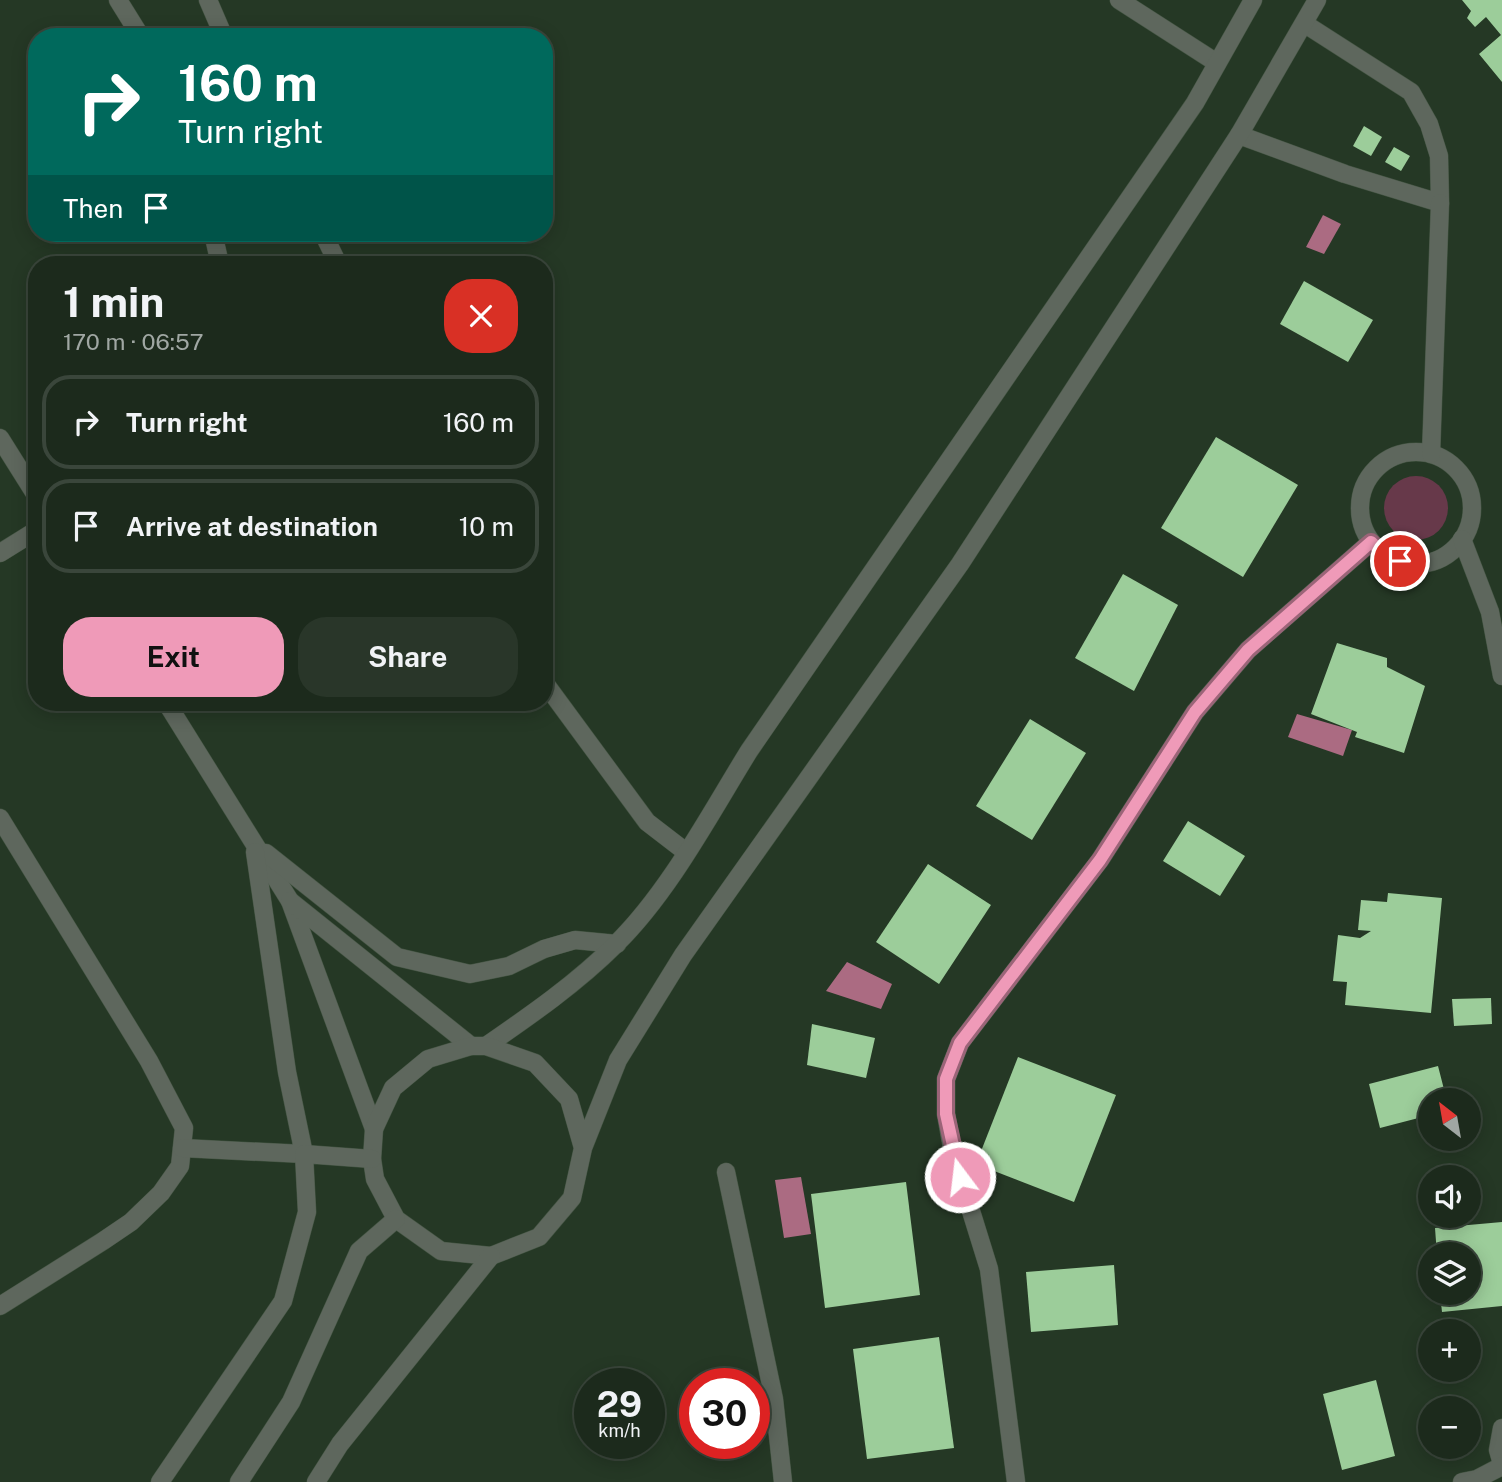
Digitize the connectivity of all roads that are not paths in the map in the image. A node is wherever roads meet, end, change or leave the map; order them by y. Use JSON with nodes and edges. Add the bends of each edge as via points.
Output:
{"nodes":[{"id":1,"x":118,"y":0,"type":"edge"},
{"id":2,"x":208,"y":0,"type":"edge"},
{"id":3,"x":1119,"y":0,"type":"edge"},
{"id":4,"x":1253,"y":0,"type":"edge"},
{"id":5,"x":1317,"y":0,"type":"edge"},
{"id":6,"x":1142,"y":6,"type":"edge"},
{"id":7,"x":1305,"y":24,"type":"junction"},
{"id":8,"x":135,"y":28,"type":"edge"},
{"id":9,"x":220,"y":28,"type":"edge"},
{"id":10,"x":1217,"y":63,"type":"junction"},
{"id":11,"x":1239,"y":135,"type":"junction"},
{"id":12,"x":1440,"y":203,"type":"junction"},
{"id":13,"x":0,"y":438,"type":"edge"},
{"id":14,"x":1431,"y":454,"type":"junction"},
{"id":15,"x":28,"y":483,"type":"edge"},
{"id":16,"x":28,"y":536,"type":"edge"},
{"id":17,"x":1462,"y":538,"type":"junction"},
{"id":18,"x":1371,"y":542,"type":"junction"},
{"id":19,"x":0,"y":553,"type":"edge"},
{"id":20,"x":1502,"y":676,"type":"edge"},
{"id":21,"x":553,"y":694,"type":"edge"},
{"id":22,"x":172,"y":711,"type":"edge"},
{"id":23,"x":0,"y":818,"type":"edge"},
{"id":24,"x":254,"y":845,"type":"junction"},
{"id":25,"x":686,"y":852,"type":"junction"},
{"id":26,"x":290,"y":901,"type":"junction"},
{"id":27,"x":617,"y":944,"type":"junction"},
{"id":28,"x":478,"y":1046,"type":"junction"},
{"id":29,"x":374,"y":1129,"type":"junction"},
{"id":30,"x":182,"y":1148,"type":"junction"},
{"id":31,"x":583,"y":1148,"type":"junction"},
{"id":32,"x":304,"y":1154,"type":"junction"},
{"id":33,"x":372,"y":1159,"type":"junction"},
{"id":34,"x":726,"y":1172,"type":"dead end"},
{"id":35,"x":396,"y":1219,"type":"junction"},
{"id":36,"x":491,"y":1256,"type":"junction"},
{"id":37,"x":0,"y":1306,"type":"edge"},
{"id":38,"x":1502,"y":1428,"type":"edge"},
{"id":39,"x":1502,"y":1465,"type":"edge"},
{"id":40,"x":160,"y":1482,"type":"edge"},
{"id":41,"x":239,"y":1482,"type":"edge"},
{"id":42,"x":316,"y":1482,"type":"edge"},
{"id":43,"x":783,"y":1482,"type":"edge"},
{"id":44,"x":1016,"y":1482,"type":"edge"},
{"id":45,"x":1462,"y":1482,"type":"edge"}],
"edges":[{"from":1,"to":8,"type":"street"},
{"from":2,"to":9,"type":"street"},
{"from":3,"to":6,"type":"street"},
{"from":4,"to":10,"type":"street"},
{"from":5,"to":7,"type":"street"},
{"from":6,"to":10,"type":"street"},
{"from":7,"to":11,"type":"street"},
{"from":7,"to":12,"type":"street","via":[[1411,92],[1429,124],[1439,156]]},
{"from":10,"to":25,"type":"street","via":[[1195,103],[749,751]]},
{"from":11,"to":12,"type":"street"},
{"from":11,"to":31,"type":"street","via":[[960,564],[683,955],[618,1060]]},
{"from":12,"to":14,"type":"street"},
{"from":13,"to":15,"type":"street"},
{"from":14,"to":17,"type":"street","via":[[1454,467],[1468,488],[1470,523]]},
{"from":14,"to":18,"type":"street","via":[[1396,455],[1369,477],[1359,510]]},
{"from":16,"to":19,"type":"street"},
{"from":17,"to":18,"type":"street","via":[[1450,552],[1418,564],[1384,554]]},
{"from":17,"to":20,"type":"street","via":[[1490,612]]},
{"from":18,"to":44,"type":"street","via":[[1248,650],[1195,712],[1100,860],[955,1055],[946,1079],[946,1114],[953,1153],[989,1269]]},
{"from":21,"to":25,"type":"street","via":[[647,822]]},
{"from":22,"to":24,"type":"street"},
{"from":23,"to":30,"type":"street","via":[[149,1061],[184,1128]]},
{"from":24,"to":26,"type":"street"},
{"from":24,"to":27,"type":"street","via":[[397,957],[470,974],[509,966],[575,940]]},
{"from":24,"to":32,"type":"street","via":[[287,1072]]},
{"from":25,"to":27,"type":"street"},
{"from":26,"to":28,"type":"street"},
{"from":26,"to":29,"type":"street"},
{"from":27,"to":28,"type":"street","via":[[543,1007]]},
{"from":28,"to":29,"type":"street","via":[[428,1059],[393,1088]]},
{"from":28,"to":31,"type":"street","via":[[535,1063],[569,1099]]},
{"from":29,"to":33,"type":"street"},
{"from":30,"to":32,"type":"street"},
{"from":30,"to":37,"type":"street","via":[[180,1166],[131,1222]]},
{"from":31,"to":36,"type":"street","via":[[572,1198],[564,1208],[539,1237]]},
{"from":32,"to":33,"type":"street"},
{"from":32,"to":40,"type":"street","via":[[307,1212],[283,1301]]},
{"from":33,"to":35,"type":"street","via":[[375,1179]]},
{"from":34,"to":43,"type":"street","via":[[774,1399]]},
{"from":35,"to":36,"type":"street","via":[[441,1251]]},
{"from":35,"to":41,"type":"street","via":[[359,1251],[291,1402]]},
{"from":36,"to":42,"type":"street","via":[[340,1444]]},
{"from":38,"to":39,"type":"street","via":[[1498,1450]]},
{"from":39,"to":45,"type":"street"}]}
